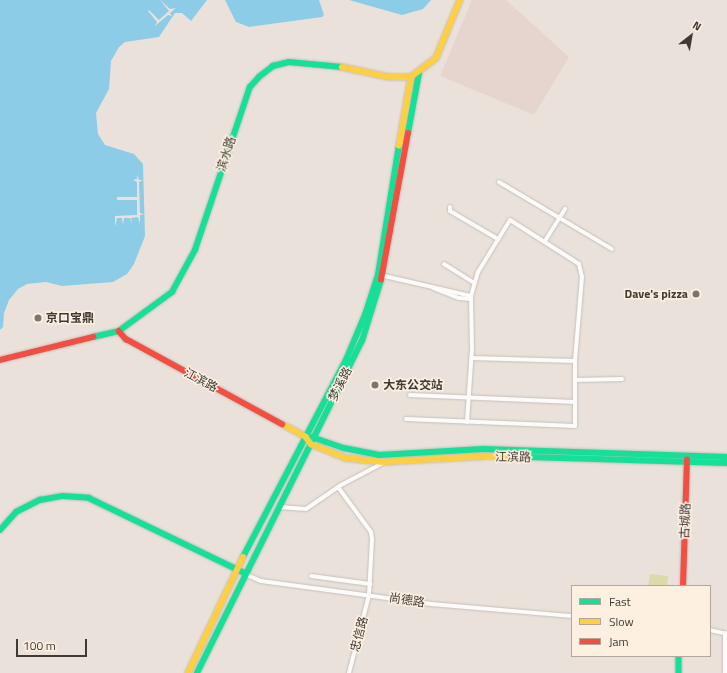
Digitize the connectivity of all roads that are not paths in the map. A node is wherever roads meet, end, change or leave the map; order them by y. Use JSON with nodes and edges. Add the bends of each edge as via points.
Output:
{"nodes":[{"id":1,"x":460,"y":0,"type":"edge"},
{"id":2,"x":419,"y":73,"type":"junction"},
{"id":3,"x":411,"y":77,"type":"junction"},
{"id":4,"x":499,"y":182,"type":"dead end"},
{"id":5,"x":450,"y":207,"type":"dead end"},
{"id":6,"x":566,"y":209,"type":"dead end"},
{"id":7,"x":560,"y":218,"type":"junction"},
{"id":8,"x":498,"y":239,"type":"junction"},
{"id":9,"x":545,"y":242,"type":"junction"},
{"id":10,"x":612,"y":250,"type":"dead end"},
{"id":11,"x":444,"y":264,"type":"dead end"},
{"id":12,"x":380,"y":275,"type":"junction"},
{"id":13,"x":474,"y":283,"type":"junction"},
{"id":14,"x":471,"y":298,"type":"junction"},
{"id":15,"x":119,"y":331,"type":"junction"},
{"id":16,"x":471,"y":358,"type":"junction"},
{"id":17,"x":0,"y":360,"type":"edge"},
{"id":18,"x":575,"y":361,"type":"junction"},
{"id":19,"x":622,"y":379,"type":"dead end"},
{"id":20,"x":575,"y":380,"type":"junction"},
{"id":21,"x":410,"y":395,"type":"dead end"},
{"id":22,"x":468,"y":398,"type":"junction"},
{"id":23,"x":575,"y":402,"type":"junction"},
{"id":24,"x":406,"y":419,"type":"dead end"},
{"id":25,"x":466,"y":422,"type":"junction"},
{"id":26,"x":314,"y":436,"type":"junction"},
{"id":27,"x":306,"y":437,"type":"junction"},
{"id":28,"x":311,"y":444,"type":"junction"},
{"id":29,"x":688,"y":455,"type":"junction"},
{"id":30,"x":727,"y":457,"type":"edge"},
{"id":31,"x":387,"y":462,"type":"junction"},
{"id":32,"x":687,"y":462,"type":"junction"},
{"id":33,"x":727,"y":463,"type":"edge"},
{"id":34,"x":338,"y":487,"type":"junction"},
{"id":35,"x":279,"y":508,"type":"junction"},
{"id":36,"x":0,"y":530,"type":"edge"},
{"id":37,"x":236,"y":570,"type":"junction"},
{"id":38,"x":244,"y":574,"type":"junction"},
{"id":39,"x":311,"y":576,"type":"dead end"},
{"id":40,"x":370,"y":584,"type":"junction"},
{"id":41,"x":683,"y":585,"type":"edge"},
{"id":42,"x":369,"y":595,"type":"junction"},
{"id":43,"x":571,"y":616,"type":"edge"},
{"id":44,"x":711,"y":630,"type":"edge"},
{"id":45,"x":726,"y":634,"type":"edge"},
{"id":46,"x":679,"y":657,"type":"edge"},
{"id":47,"x":188,"y":673,"type":"edge"},
{"id":48,"x":197,"y":673,"type":"edge"},
{"id":49,"x":349,"y":673,"type":"edge"},
{"id":50,"x":679,"y":673,"type":"edge"},
{"id":51,"x":725,"y":673,"type":"edge"}],
"edges":[{"from":1,"to":2,"type":"main road","name":"滨水路","via":[[436,58]]},
{"from":2,"to":3,"type":"main road","name":"滨水路"},
{"from":2,"to":12,"type":"main road","name":"梦溪路"},
{"from":3,"to":12,"type":"main road","name":"梦溪路"},
{"from":3,"to":15,"type":"main road","name":"滨水路","via":[[389,77],[336,66],[289,62],[273,66],[259,77],[250,87],[202,230],[185,270],[172,292],[146,314]]},
{"from":4,"to":7,"type":"street"},
{"from":5,"to":8,"type":"street","via":[[450,211]]},
{"from":6,"to":7,"type":"street"},
{"from":7,"to":9,"type":"street"},
{"from":7,"to":10,"type":"street"},
{"from":8,"to":9,"type":"street","via":[[510,220]]},
{"from":8,"to":13,"type":"street"},
{"from":9,"to":18,"type":"street","via":[[579,264],[582,277]]},
{"from":11,"to":13,"type":"street"},
{"from":12,"to":14,"type":"street","via":[[432,288],[459,298]]},
{"from":12,"to":26,"type":"main road","name":"梦溪路","via":[[362,341]]},
{"from":12,"to":27,"type":"main road","name":"梦溪路","via":[[355,339]]},
{"from":13,"to":14,"type":"street"},
{"from":14,"to":16,"type":"street"},
{"from":15,"to":17,"type":"main road","name":"滨水路"},
{"from":15,"to":27,"type":"main road","name":"江滨路","via":[[126,339]]},
{"from":16,"to":18,"type":"street"},
{"from":16,"to":22,"type":"street"},
{"from":18,"to":20,"type":"street"},
{"from":19,"to":20,"type":"street"},
{"from":20,"to":23,"type":"street"},
{"from":21,"to":22,"type":"street"},
{"from":22,"to":23,"type":"street"},
{"from":22,"to":25,"type":"street"},
{"from":23,"to":25,"type":"street","via":[[575,426]]},
{"from":24,"to":25,"type":"street"},
{"from":26,"to":27,"type":"main road","name":"江滨路"},
{"from":26,"to":28,"type":"main road","name":"梦溪路"},
{"from":26,"to":29,"type":"main road","name":"江滨路","via":[[344,448],[379,455],[483,449]]},
{"from":27,"to":28,"type":"main road","name":"江滨路"},
{"from":27,"to":37,"type":"main road","name":"梦溪路"},
{"from":28,"to":31,"type":"main road","name":"江滨路","via":[[345,458]]},
{"from":28,"to":35,"type":"main road","name":"梦溪路"},
{"from":29,"to":30,"type":"main road","name":"江滨路"},
{"from":29,"to":32,"type":"main road","name":"古城路"},
{"from":31,"to":32,"type":"main road","name":"江滨路","via":[[488,456]]},
{"from":31,"to":34,"type":"street"},
{"from":32,"to":33,"type":"main road","name":"江滨路"},
{"from":32,"to":41,"type":"main road","name":"古城路"},
{"from":34,"to":35,"type":"street","via":[[306,510]]},
{"from":34,"to":40,"type":"street","name":"忠信路","via":[[371,532]]},
{"from":35,"to":38,"type":"main road","name":"梦溪路"},
{"from":36,"to":37,"type":"main road","via":[[16,512],[40,500],[63,496],[89,498]]},
{"from":37,"to":38,"type":"main road"},
{"from":37,"to":47,"type":"main road","name":"梦溪路"},
{"from":38,"to":42,"type":"street","name":"尚德路","via":[[261,581]]},
{"from":38,"to":48,"type":"main road","name":"梦溪路"},
{"from":39,"to":40,"type":"street"},
{"from":40,"to":42,"type":"street","name":"忠信路"},
{"from":42,"to":43,"type":"street","name":"尚德路"},
{"from":42,"to":49,"type":"street","name":"忠信路"},
{"from":44,"to":45,"type":"street"},
{"from":45,"to":51,"type":"street"},
{"from":46,"to":50,"type":"main road"}]}
